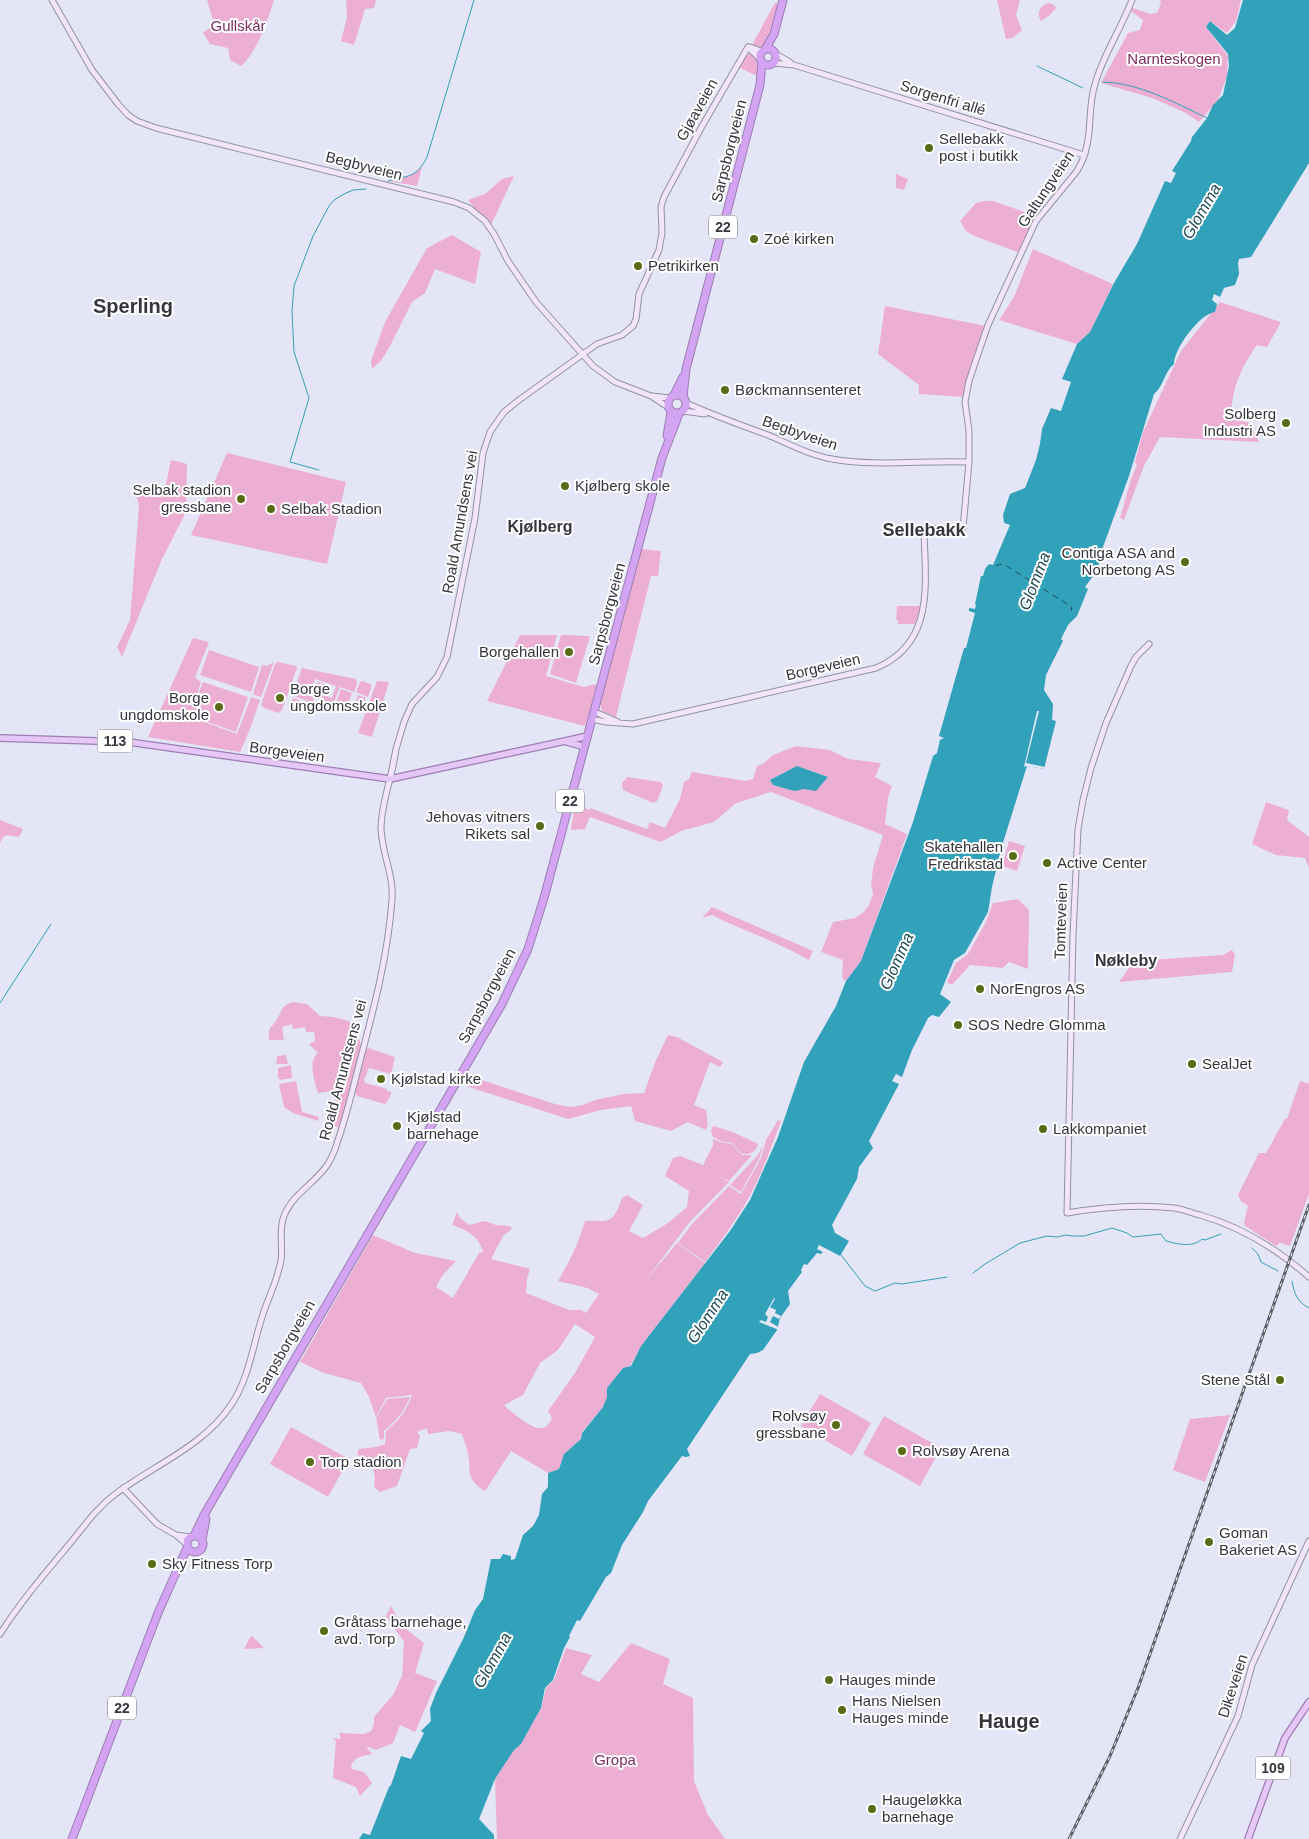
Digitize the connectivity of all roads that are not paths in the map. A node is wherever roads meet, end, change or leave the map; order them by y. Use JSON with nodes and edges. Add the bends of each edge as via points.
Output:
{"nodes":[{"id":1,"x":52,"y":0,"type":"edge"},
{"id":2,"x":783,"y":0,"type":"edge"},
{"id":3,"x":1132,"y":0,"type":"edge"},
{"id":4,"x":774,"y":34,"type":"junction"},
{"id":5,"x":775,"y":52,"type":"junction"},
{"id":6,"x":765,"y":58,"type":"junction"},
{"id":7,"x":794,"y":65,"type":"junction"},
{"id":8,"x":1084,"y":155,"type":"junction"},
{"id":9,"x":670,"y":186,"type":"joint"},
{"id":10,"x":584,"y":355,"type":"junction"},
{"id":11,"x":686,"y":370,"type":"junction"},
{"id":12,"x":651,"y":396,"type":"junction"},
{"id":13,"x":672,"y":397,"type":"junction"},
{"id":14,"x":685,"y":400,"type":"junction"},
{"id":15,"x":669,"y":409,"type":"junction"},
{"id":16,"x":681,"y":413,"type":"junction"},
{"id":17,"x":715,"y":417,"type":"junction"},
{"id":18,"x":665,"y":450,"type":"junction"},
{"id":19,"x":969,"y":462,"type":"junction"},
{"id":20,"x":924,"y":529,"type":"joint"},
{"id":21,"x":1149,"y":644,"type":"dead end"},
{"id":22,"x":593,"y":715,"type":"junction"},
{"id":23,"x":588,"y":736,"type":"junction"},
{"id":24,"x":0,"y":738,"type":"edge"},
{"id":25,"x":567,"y":742,"type":"junction"},
{"id":26,"x":585,"y":747,"type":"junction"},
{"id":27,"x":390,"y":779,"type":"junction"},
{"id":28,"x":1309,"y":1277,"type":"edge"},
{"id":29,"x":123,"y":1488,"type":"junction"},
{"id":30,"x":210,"y":1504,"type":"junction"},
{"id":31,"x":176,"y":1535,"type":"junction"},
{"id":32,"x":192,"y":1536,"type":"junction"},
{"id":33,"x":202,"y":1540,"type":"junction"},
{"id":34,"x":1309,"y":1541,"type":"edge"},
{"id":35,"x":187,"y":1546,"type":"junction"},
{"id":36,"x":196,"y":1552,"type":"junction"},
{"id":37,"x":174,"y":1578,"type":"junction"},
{"id":38,"x":0,"y":1634,"type":"edge"},
{"id":39,"x":1309,"y":1702,"type":"edge"},
{"id":40,"x":72,"y":1839,"type":"edge"},
{"id":41,"x":1180,"y":1839,"type":"edge"},
{"id":42,"x":1248,"y":1839,"type":"edge"}],
"edges":[{"from":1,"to":10,"type":"street","name":"Begbyveien","via":[[98,78],[124,112],[137,121],[454,202],[474,211],[488,224],[536,302]]},
{"from":2,"to":4,"type":"highway","name":"Sarpsborgveien","number":"22"},
{"from":3,"to":8,"type":"street","name":"Galtungveien","via":[[1099,70]]},
{"from":4,"to":5,"type":"highway","name":"Sarpsborgveien","number":"22"},
{"from":4,"to":6,"type":"highway","name":"Sarpsborgveien","number":"22"},
{"from":5,"to":6,"type":"highway"},
{"from":5,"to":6,"type":"highway","number":"22","via":[[776,59]]},
{"from":5,"to":7,"type":"street"},
{"from":6,"to":7,"type":"street","name":"Gjøaveien"},
{"from":6,"to":9,"type":"street","name":"Gjøaveien","via":[[748,46]]},
{"from":6,"to":11,"type":"highway","name":"Sarpsborgveien","number":"22"},
{"from":7,"to":8,"type":"street","name":"Sorgenfri allé"},
{"from":8,"to":19,"type":"street","name":"Galtungveien","via":[[1077,171],[1036,221],[994,311],[969,381],[966,402]]},
{"from":9,"to":10,"type":"street","name":"Roald Amundsens vei","via":[[661,207],[659,250],[639,294],[635,323],[628,332],[602,342]]},
{"from":10,"to":12,"type":"street","name":"Begbyveien","via":[[610,379]]},
{"from":10,"to":27,"type":"street","name":"Roald Amundsens vei","via":[[510,407],[490,432],[483,453],[476,511],[447,657],[437,677],[412,704],[396,749]]},
{"from":11,"to":13,"type":"highway","name":"Sarpsborgveien","number":"22"},
{"from":11,"to":14,"type":"highway","name":"Sarpsborgveien","number":"22"},
{"from":12,"to":13,"type":"street","name":"Begbyveien"},
{"from":12,"to":15,"type":"street","name":"Begbyveien"},
{"from":13,"to":14,"type":"highway"},
{"from":13,"to":15,"type":"highway","number":"22"},
{"from":14,"to":16,"type":"highway","number":"22"},
{"from":14,"to":17,"type":"street","name":"Begbyveien"},
{"from":15,"to":16,"type":"highway"},
{"from":15,"to":18,"type":"highway","name":"Sarpsborgveien","number":"22"},
{"from":16,"to":17,"type":"street","name":"Begbyveien","via":[[695,412]]},
{"from":16,"to":18,"type":"highway","name":"Sarpsborgveien","number":"22"},
{"from":17,"to":19,"type":"street","name":"Begbyveien","via":[[831,459]]},
{"from":18,"to":22,"type":"highway","name":"Sarpsborgveien","number":"22"},
{"from":19,"to":20,"type":"street","name":"Galtungveien","via":[[963,528]]},
{"from":20,"to":22,"type":"street","name":"Borgeveien","via":[[923,613],[909,644],[891,661],[876,668],[633,724]]},
{"from":21,"to":28,"type":"street","name":"Tomteveien","via":[[1131,666],[1106,723],[1091,768],[1079,822],[1067,1214],[1123,1206],[1175,1208],[1222,1222],[1258,1239],[1292,1261]]},
{"from":22,"to":23,"type":"highway","name":"Sarpsborgveien","number":"22"},
{"from":23,"to":25,"type":"main road","name":"Borgeveien","number":"113"},
{"from":23,"to":26,"type":"highway","name":"Sarpsborgveien","number":"22"},
{"from":24,"to":27,"type":"main road","name":"Borgeveien","number":"113","via":[[128,742]]},
{"from":25,"to":26,"type":"main road","name":"Borgeveien","number":"113"},
{"from":25,"to":27,"type":"main road","name":"Borgeveien","number":"113","via":[[554,742]]},
{"from":26,"to":30,"type":"highway","name":"Sarpsborgveien","number":"22","via":[[537,922],[516,977]]},
{"from":27,"to":29,"type":"street","name":"Roald Amundsens vei","via":[[381,828],[392,882],[390,926],[373,1013],[337,1143],[328,1164],[286,1210],[277,1275],[243,1384],[231,1406],[206,1433]]},
{"from":29,"to":31,"type":"street","via":[[153,1520]]},
{"from":29,"to":38,"type":"street","name":"Roald Amundsens vei","via":[[98,1509],[17,1608]]},
{"from":30,"to":32,"type":"highway","name":"Sarpsborgveien","number":"22"},
{"from":30,"to":33,"type":"highway","name":"Sarpsborgveien","number":"22"},
{"from":31,"to":32,"type":"street"},
{"from":31,"to":35,"type":"street"},
{"from":32,"to":33,"type":"highway"},
{"from":32,"to":35,"type":"highway","number":"22"},
{"from":33,"to":36,"type":"highway","number":"22","via":[[202,1548]]},
{"from":34,"to":41,"type":"street","name":"Dikeveien","via":[[1252,1665],[1238,1716]]},
{"from":35,"to":36,"type":"highway","via":[[191,1552]]},
{"from":35,"to":37,"type":"highway","number":"22"},
{"from":36,"to":37,"type":"highway","number":"22"},
{"from":37,"to":40,"type":"highway","number":"22"},
{"from":39,"to":42,"type":"main road","number":"109","via":[[1285,1738]]}]}
